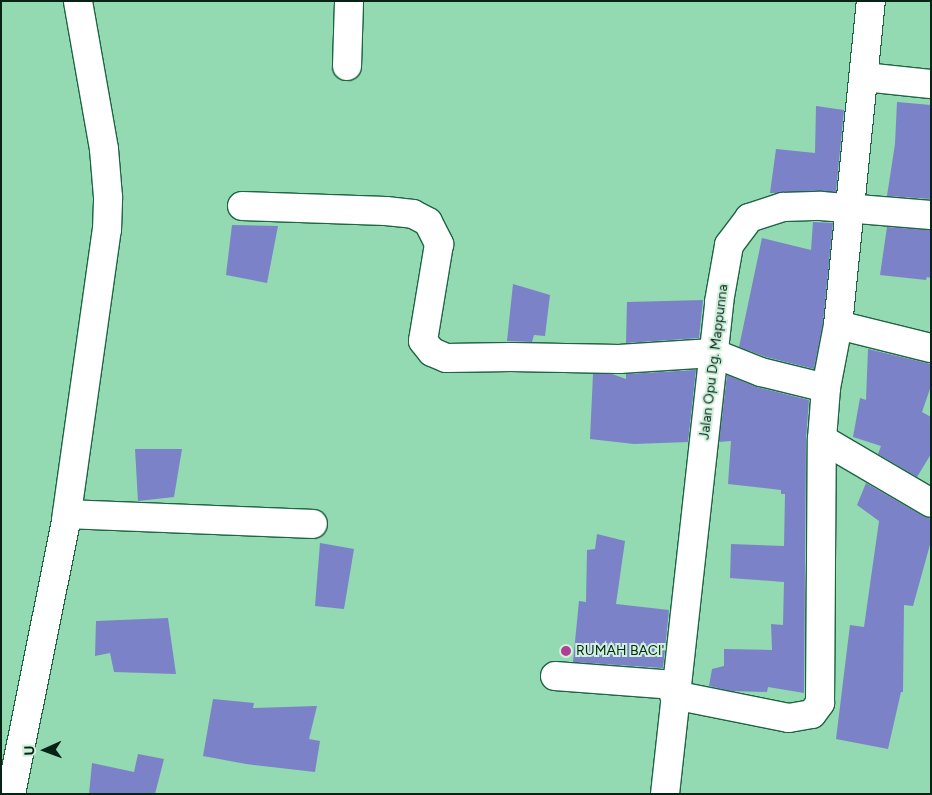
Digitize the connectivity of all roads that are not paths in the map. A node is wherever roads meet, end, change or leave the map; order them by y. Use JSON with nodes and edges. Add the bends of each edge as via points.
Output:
{"nodes":[{"id":1,"x":78,"y":1,"type":"edge"},
{"id":2,"x":349,"y":1,"type":"edge"},
{"id":3,"x":871,"y":1,"type":"edge"},
{"id":4,"x":347,"y":66,"type":"dead end"},
{"id":5,"x":864,"y":76,"type":"junction"},
{"id":6,"x":931,"y":84,"type":"edge"},
{"id":7,"x":242,"y":206,"type":"dead end"},
{"id":8,"x":851,"y":208,"type":"junction"},
{"id":9,"x":931,"y":216,"type":"edge"},
{"id":10,"x":838,"y":325,"type":"junction"},
{"id":11,"x":931,"y":348,"type":"edge"},
{"id":12,"x":713,"y":353,"type":"junction"},
{"id":13,"x":826,"y":388,"type":"junction"},
{"id":14,"x":822,"y":439,"type":"junction"},
{"id":15,"x":931,"y":503,"type":"edge"},
{"id":16,"x":67,"y":514,"type":"junction"},
{"id":17,"x":313,"y":524,"type":"dead end"},
{"id":18,"x":554,"y":676,"type":"dead end"},
{"id":19,"x":675,"y":690,"type":"junction"},
{"id":20,"x":11,"y":794,"type":"edge"},
{"id":21,"x":665,"y":794,"type":"edge"}],
"edges":[{"from":1,"to":16,"type":"street","via":[[104,149],[108,212]]},
{"from":2,"to":4,"type":"street"},
{"from":3,"to":5,"type":"street"},
{"from":5,"to":6,"type":"street"},
{"from":5,"to":8,"type":"street"},
{"from":7,"to":12,"type":"street","via":[[386,211],[413,214],[428,222],[439,244],[423,341],[432,352],[446,358],[619,359]]},
{"from":8,"to":9,"type":"street","name":"Jalan Opu Dg. Mappunna"},
{"from":8,"to":10,"type":"street"},
{"from":8,"to":12,"type":"street","name":"Jalan Opu Dg. Mappunna","via":[[783,207],[749,218],[729,244]]},
{"from":10,"to":11,"type":"street"},
{"from":10,"to":13,"type":"street"},
{"from":12,"to":13,"type":"street","via":[[761,372]]},
{"from":12,"to":19,"type":"street","name":"Jalan Opu Dg. Mappunna"},
{"from":13,"to":14,"type":"street"},
{"from":14,"to":15,"type":"street"},
{"from":14,"to":19,"type":"street","via":[[822,693],[818,709],[806,716],[789,718]]},
{"from":16,"to":17,"type":"street"},
{"from":16,"to":20,"type":"street"},
{"from":18,"to":19,"type":"street"},
{"from":19,"to":21,"type":"street","name":"Jalan Opu Dg. Mappunna"}]}
